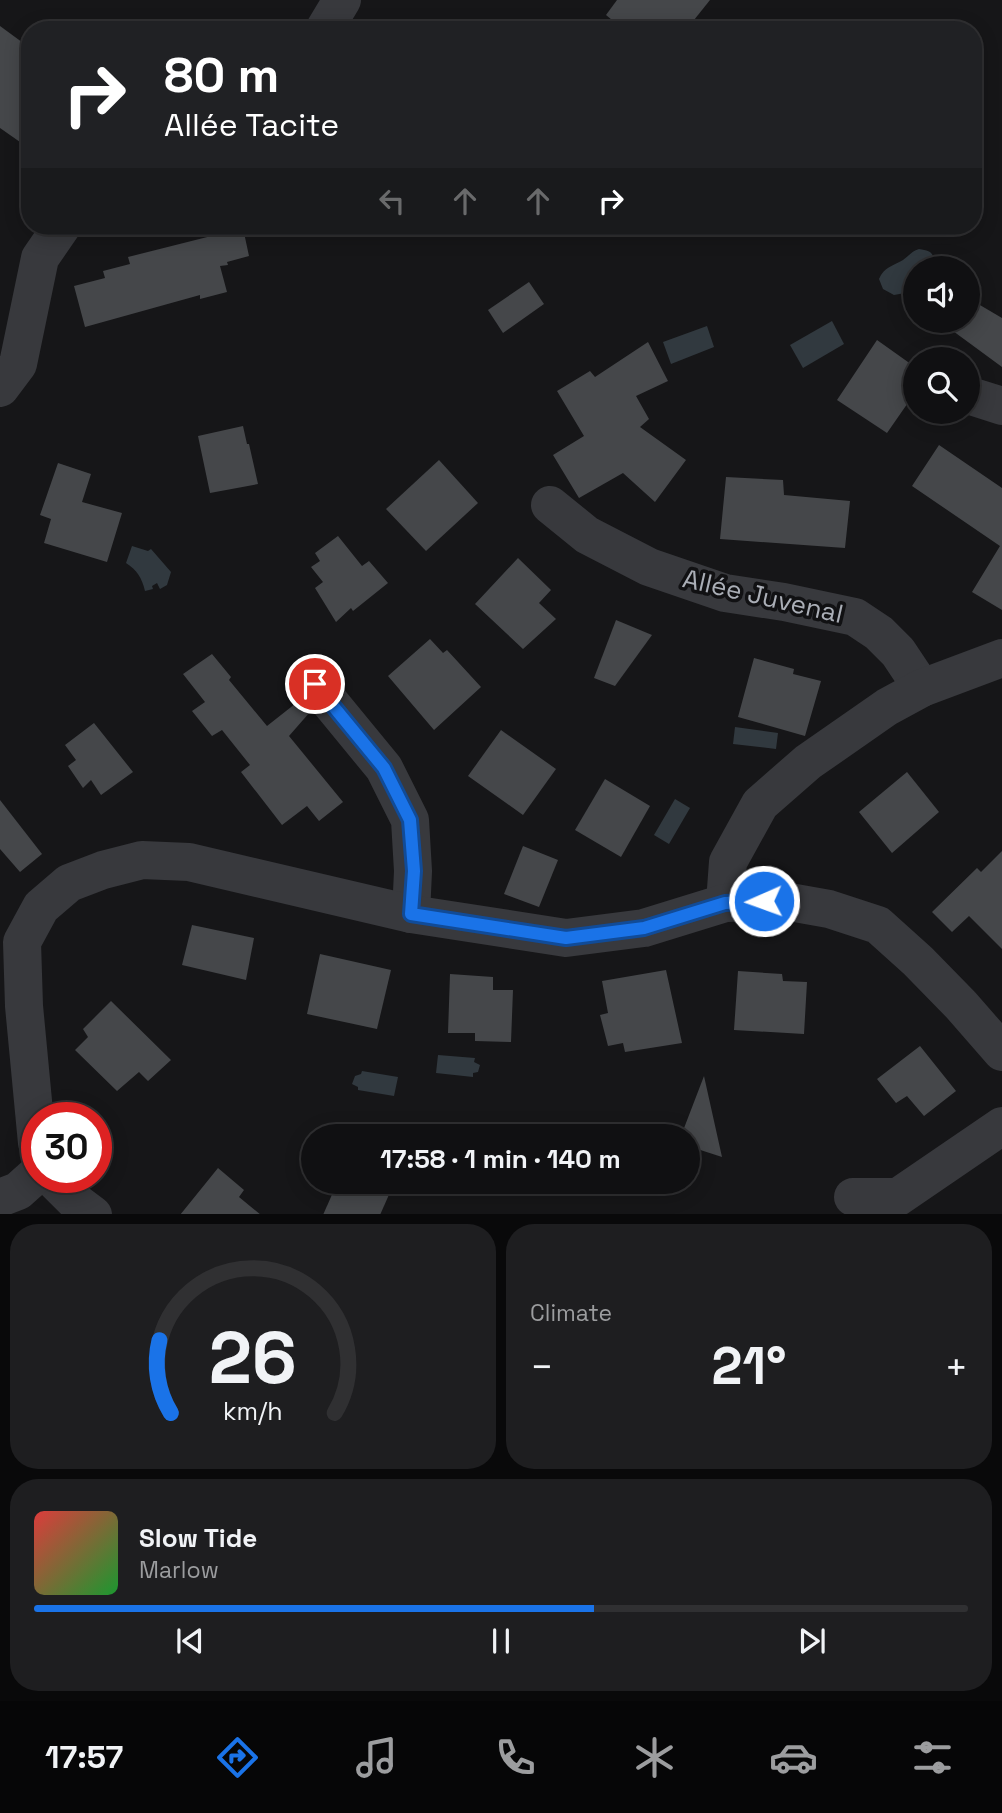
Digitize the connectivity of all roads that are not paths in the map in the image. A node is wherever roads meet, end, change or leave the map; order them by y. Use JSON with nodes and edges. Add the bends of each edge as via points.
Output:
{"nodes":[{"id":1,"x":342,"y":0,"type":"edge"},
{"id":2,"x":329,"y":21,"type":"edge"},
{"id":3,"x":56,"y":235,"type":"edge"},
{"id":4,"x":0,"y":388,"type":"edge"},
{"id":5,"x":550,"y":505,"type":"dead end"},
{"id":6,"x":1002,"y":659,"type":"edge"},
{"id":7,"x":315,"y":684,"type":"dead end"},
{"id":8,"x":922,"y":688,"type":"junction"},
{"id":9,"x":725,"y":903,"type":"junction"},
{"id":10,"x":411,"y":914,"type":"junction"},
{"id":11,"x":1002,"y":1052,"type":"edge"},
{"id":12,"x":33,"y":1102,"type":"edge"},
{"id":13,"x":1002,"y":1126,"type":"edge"},
{"id":14,"x":21,"y":1188,"type":"edge"},
{"id":15,"x":67,"y":1193,"type":"edge"},
{"id":16,"x":853,"y":1197,"type":"dead end"},
{"id":17,"x":0,"y":1198,"type":"edge"},
{"id":18,"x":93,"y":1214,"type":"edge"}],
"edges":[{"from":1,"to":2,"type":"street"},
{"from":3,"to":4,"type":"street","via":[[40,258],[19,365]]},
{"from":5,"to":8,"type":"street","name":"Allée Juvenal","via":[[587,536],[649,567],[725,593],[855,617],[898,652]]},
{"from":6,"to":8,"type":"street"},
{"from":7,"to":10,"type":"street","via":[[384,768],[410,820]]},
{"from":8,"to":9,"type":"street","via":[[808,762],[760,804],[728,862]]},
{"from":9,"to":10,"type":"street","via":[[644,928],[566,938]]},
{"from":9,"to":11,"type":"street","via":[[784,901],[829,909],[878,926],[918,961]]},
{"from":10,"to":12,"type":"street","via":[[189,862],[142,860],[69,883],[41,907],[22,942]]},
{"from":13,"to":16,"type":"street","via":[[898,1197]]},
{"from":14,"to":17,"type":"street"},
{"from":15,"to":18,"type":"street"}]}
